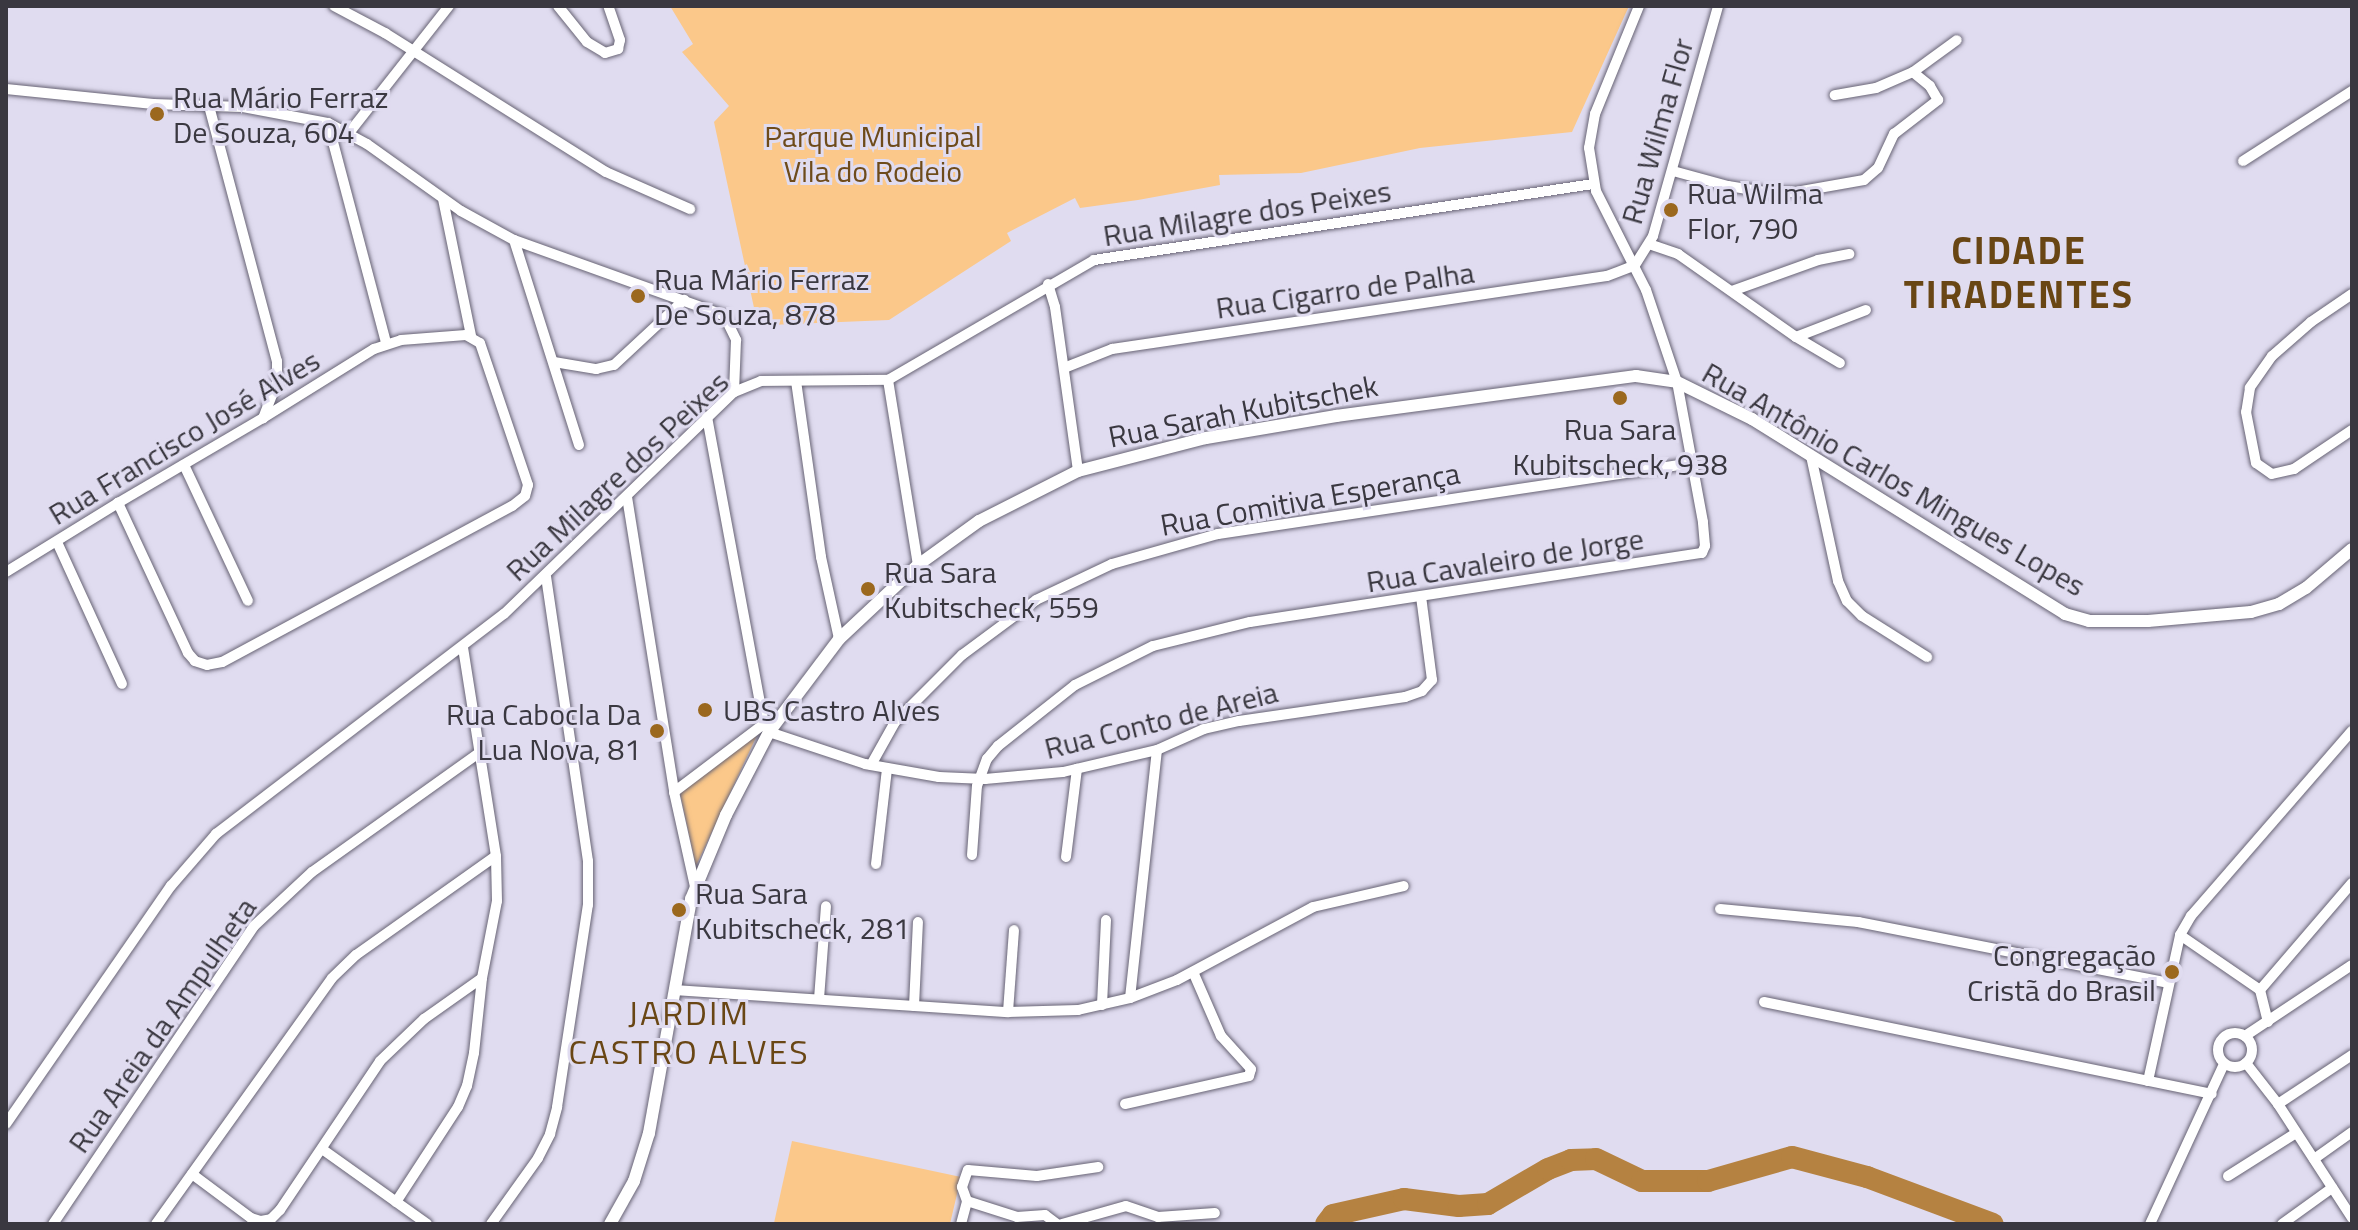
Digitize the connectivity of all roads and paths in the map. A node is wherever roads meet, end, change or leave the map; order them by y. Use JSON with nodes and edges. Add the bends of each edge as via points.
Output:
{"nodes":[{"id":1,"x":334,"y":6,"type":"edge"},
{"id":2,"x":449,"y":6,"type":"edge"},
{"id":3,"x":558,"y":6,"type":"edge"},
{"id":4,"x":608,"y":6,"type":"edge"},
{"id":5,"x":1639,"y":6,"type":"edge"},
{"id":6,"x":1718,"y":6,"type":"edge"},
{"id":7,"x":1957,"y":40,"type":"dead end"},
{"id":8,"x":414,"y":51,"type":"junction"},
{"id":9,"x":1913,"y":72,"type":"junction"},
{"id":10,"x":6,"y":89,"type":"edge"},
{"id":11,"x":2352,"y":91,"type":"edge"},
{"id":12,"x":1835,"y":95,"type":"dead end"},
{"id":13,"x":209,"y":106,"type":"junction"},
{"id":14,"x":328,"y":123,"type":"junction"},
{"id":15,"x":349,"y":133,"type":"junction"},
{"id":16,"x":2243,"y":161,"type":"dead end"},
{"id":17,"x":1673,"y":171,"type":"junction"},
{"id":18,"x":1593,"y":184,"type":"junction"},
{"id":19,"x":443,"y":199,"type":"junction"},
{"id":20,"x":690,"y":209,"type":"dead end"},
{"id":21,"x":514,"y":240,"type":"junction"},
{"id":22,"x":1649,"y":244,"type":"junction"},
{"id":23,"x":1849,"y":254,"type":"dead end"},
{"id":24,"x":1635,"y":265,"type":"junction"},
{"id":25,"x":1048,"y":284,"type":"junction"},
{"id":26,"x":1732,"y":291,"type":"junction"},
{"id":27,"x":2352,"y":294,"type":"edge"},
{"id":28,"x":684,"y":300,"type":"junction"},
{"id":29,"x":1866,"y":310,"type":"dead end"},
{"id":30,"x":471,"y":336,"type":"junction"},
{"id":31,"x":1796,"y":337,"type":"junction"},
{"id":32,"x":386,"y":343,"type":"junction"},
{"id":33,"x":554,"y":362,"type":"junction"},
{"id":34,"x":1840,"y":363,"type":"dead end"},
{"id":35,"x":1064,"y":368,"type":"junction"},
{"id":36,"x":888,"y":380,"type":"junction"},
{"id":37,"x":796,"y":381,"type":"junction"},
{"id":38,"x":1677,"y":382,"type":"junction"},
{"id":39,"x":734,"y":392,"type":"junction"},
{"id":40,"x":707,"y":417,"type":"junction"},
{"id":41,"x":263,"y":418,"type":"junction"},
{"id":42,"x":2352,"y":430,"type":"edge"},
{"id":43,"x":579,"y":445,"type":"dead end"},
{"id":44,"x":1811,"y":456,"type":"junction"},
{"id":45,"x":1693,"y":463,"type":"junction"},
{"id":46,"x":184,"y":465,"type":"junction"},
{"id":47,"x":1078,"y":471,"type":"junction"},
{"id":48,"x":627,"y":497,"type":"junction"},
{"id":49,"x":118,"y":503,"type":"junction"},
{"id":50,"x":57,"y":542,"type":"junction"},
{"id":51,"x":2352,"y":549,"type":"edge"},
{"id":52,"x":918,"y":565,"type":"junction"},
{"id":53,"x":6,"y":572,"type":"edge"},
{"id":54,"x":546,"y":577,"type":"junction"},
{"id":55,"x":1421,"y":597,"type":"junction"},
{"id":56,"x":248,"y":601,"type":"dead end"},
{"id":57,"x":839,"y":639,"type":"junction"},
{"id":58,"x":463,"y":648,"type":"junction"},
{"id":59,"x":1927,"y":657,"type":"dead end"},
{"id":60,"x":122,"y":684,"type":"dead end"},
{"id":61,"x":766,"y":728,"type":"junction"},
{"id":62,"x":2352,"y":731,"type":"edge"},
{"id":63,"x":1157,"y":750,"type":"junction"},
{"id":64,"x":479,"y":753,"type":"junction"},
{"id":65,"x":871,"y":765,"type":"junction"},
{"id":66,"x":887,"y":769,"type":"junction"},
{"id":67,"x":1077,"y":769,"type":"junction"},
{"id":68,"x":979,"y":779,"type":"junction"},
{"id":69,"x":674,"y":792,"type":"junction"},
{"id":70,"x":972,"y":855,"type":"dead end"},
{"id":71,"x":496,"y":856,"type":"junction"},
{"id":72,"x":1066,"y":857,"type":"dead end"},
{"id":73,"x":876,"y":864,"type":"dead end"},
{"id":74,"x":2352,"y":883,"type":"edge"},
{"id":75,"x":1404,"y":886,"type":"dead end"},
{"id":76,"x":695,"y":887,"type":"junction"},
{"id":77,"x":826,"y":906,"type":"dead end"},
{"id":78,"x":1720,"y":909,"type":"dead end"},
{"id":79,"x":1106,"y":920,"type":"dead end"},
{"id":80,"x":918,"y":922,"type":"dead end"},
{"id":81,"x":1014,"y":930,"type":"dead end"},
{"id":82,"x":2180,"y":935,"type":"junction"},
{"id":83,"x":2352,"y":965,"type":"edge"},
{"id":84,"x":1193,"y":972,"type":"junction"},
{"id":85,"x":482,"y":978,"type":"junction"},
{"id":86,"x":2169,"y":983,"type":"junction"},
{"id":87,"x":674,"y":990,"type":"junction"},
{"id":88,"x":2260,"y":990,"type":"junction"},
{"id":89,"x":1130,"y":998,"type":"junction"},
{"id":90,"x":819,"y":999,"type":"junction"},
{"id":91,"x":1764,"y":1002,"type":"dead end"},
{"id":92,"x":1102,"y":1005,"type":"junction"},
{"id":93,"x":914,"y":1006,"type":"junction"},
{"id":94,"x":1008,"y":1012,"type":"junction"},
{"id":95,"x":2268,"y":1022,"type":"junction"},
{"id":96,"x":2245,"y":1036,"type":"junction"},
{"id":97,"x":2352,"y":1055,"type":"edge"},
{"id":98,"x":2246,"y":1063,"type":"junction"},
{"id":99,"x":2224,"y":1064,"type":"junction"},
{"id":100,"x":2148,"y":1081,"type":"junction"},
{"id":101,"x":2212,"y":1094,"type":"junction"},
{"id":102,"x":1125,"y":1104,"type":"dead end"},
{"id":103,"x":2278,"y":1104,"type":"junction"},
{"id":104,"x":6,"y":1124,"type":"edge"},
{"id":105,"x":2352,"y":1132,"type":"edge"},
{"id":106,"x":2296,"y":1133,"type":"junction"},
{"id":107,"x":322,"y":1149,"type":"junction"},
{"id":108,"x":2314,"y":1159,"type":"junction"},
{"id":109,"x":1098,"y":1167,"type":"dead end"},
{"id":110,"x":192,"y":1174,"type":"junction"},
{"id":111,"x":2228,"y":1176,"type":"dead end"},
{"id":112,"x":2332,"y":1188,"type":"junction"},
{"id":113,"x":967,"y":1201,"type":"junction"},
{"id":114,"x":396,"y":1202,"type":"junction"},
{"id":115,"x":1215,"y":1213,"type":"dead end"},
{"id":116,"x":2352,"y":1218,"type":"edge"},
{"id":117,"x":53,"y":1224,"type":"edge"},
{"id":118,"x":156,"y":1224,"type":"edge"},
{"id":119,"x":427,"y":1224,"type":"edge"},
{"id":120,"x":491,"y":1224,"type":"edge"},
{"id":121,"x":610,"y":1224,"type":"edge"},
{"id":122,"x":961,"y":1224,"type":"edge"},
{"id":123,"x":1060,"y":1224,"type":"edge"},
{"id":124,"x":2151,"y":1224,"type":"edge"},
{"id":125,"x":2282,"y":1224,"type":"edge"}],
"edges":[{"from":1,"to":8,"type":"street"},
{"from":2,"to":8,"type":"street"},
{"from":3,"to":4,"type":"street","via":[[587,42],[601,52],[614,52],[619,34]]},
{"from":5,"to":18,"type":"street","via":[[1595,114],[1589,148]]},
{"from":6,"to":17,"type":"street","name":"Rua Wilma Flor"},
{"from":7,"to":9,"type":"street"},
{"from":8,"to":15,"type":"street"},
{"from":8,"to":20,"type":"street","via":[[606,172]]},
{"from":9,"to":12,"type":"street","via":[[1876,88]]},
{"from":9,"to":17,"type":"street","via":[[1930,86],[1937,103],[1897,130],[1878,168],[1864,180],[1767,192]]},
{"from":10,"to":13,"type":"street"},
{"from":11,"to":16,"type":"street"},
{"from":13,"to":14,"type":"street","via":[[267,109]]},
{"from":13,"to":41,"type":"street","via":[[277,361],[277,382]]},
{"from":14,"to":15,"type":"street"},
{"from":14,"to":32,"type":"street"},
{"from":15,"to":19,"type":"street"},
{"from":17,"to":22,"type":"street","name":"Rua Wilma Flor"},
{"from":18,"to":24,"type":"street","name":"Rua Cavaleiro de Jorge"},
{"from":18,"to":25,"type":"street","name":"Rua Milagre dos Peixes","via":[[1104,258]]},
{"from":19,"to":21,"type":"street"},
{"from":19,"to":30,"type":"street"},
{"from":21,"to":28,"type":"street"},
{"from":21,"to":33,"type":"street"},
{"from":22,"to":24,"type":"street","name":"Rua Wilma Flor"},
{"from":22,"to":26,"type":"street","via":[[1678,254]]},
{"from":23,"to":26,"type":"street"},
{"from":24,"to":35,"type":"street","name":"Rua Cigarro de Palha","via":[[1607,276],[1112,349]]},
{"from":24,"to":38,"type":"street","name":"Rua Cavaleiro de Jorge"},
{"from":25,"to":35,"type":"street"},
{"from":25,"to":36,"type":"street","name":"Rua Milagre dos Peixes"},
{"from":26,"to":31,"type":"street"},
{"from":27,"to":42,"type":"street","via":[[2272,356],[2250,388],[2246,412],[2256,463],[2272,474],[2294,469]]},
{"from":28,"to":33,"type":"street","via":[[614,365],[596,369]]},
{"from":28,"to":39,"type":"street","via":[[714,309],[732,326]]},
{"from":29,"to":31,"type":"street"},
{"from":30,"to":32,"type":"street"},
{"from":30,"to":49,"type":"street","via":[[483,348],[527,478],[525,496],[222,662],[201,664],[188,653]]},
{"from":31,"to":34,"type":"street"},
{"from":32,"to":41,"type":"street","name":"Rua Francisco José Alves"},
{"from":33,"to":43,"type":"street"},
{"from":35,"to":47,"type":"street"},
{"from":36,"to":37,"type":"street","name":"Rua Milagre dos Peixes"},
{"from":36,"to":52,"type":"street"},
{"from":37,"to":39,"type":"street","name":"Rua Milagre dos Peixes","via":[[761,381]]},
{"from":37,"to":57,"type":"street","via":[[821,557]]},
{"from":38,"to":44,"type":"street","name":"Rua Antônio Carlos Mingues Lopes"},
{"from":38,"to":45,"type":"street","name":"Rua Cavaleiro de Jorge"},
{"from":38,"to":47,"type":"street","name":"Rua Sarah Kubitschek","via":[[1616,376],[1336,416],[1153,449]]},
{"from":39,"to":40,"type":"street","name":"Rua Milagre dos Peixes"},
{"from":40,"to":48,"type":"street","name":"Rua Milagre dos Peixes"},
{"from":40,"to":61,"type":"street"},
{"from":41,"to":46,"type":"street","name":"Rua Francisco José Alves"},
{"from":44,"to":51,"type":"street","name":"Rua Antônio Carlos Mingues Lopes","via":[[2065,614],[2089,621],[2251,612],[2306,588]]},
{"from":44,"to":59,"type":"street","via":[[1847,601]]},
{"from":45,"to":55,"type":"street","name":"Rua Cavaleiro de Jorge","via":[[1705,538],[1702,553]]},
{"from":45,"to":65,"type":"street","name":"Rua Comitiva Esperança","via":[[1218,534],[1112,564],[1036,600],[962,655],[895,722]]},
{"from":46,"to":49,"type":"street","name":"Rua Francisco José Alves"},
{"from":46,"to":56,"type":"street"},
{"from":47,"to":52,"type":"street","name":"Rua Sarah Kubitschek","via":[[979,521]]},
{"from":48,"to":54,"type":"street","name":"Rua Milagre dos Peixes"},
{"from":48,"to":69,"type":"street"},
{"from":49,"to":50,"type":"street","name":"Rua Francisco José Alves"},
{"from":50,"to":53,"type":"street","name":"Rua Francisco José Alves"},
{"from":50,"to":60,"type":"street"},
{"from":52,"to":57,"type":"street","name":"Rua Sarah Kubitschek"},
{"from":54,"to":58,"type":"street","name":"Rua Milagre dos Peixes"},
{"from":54,"to":120,"type":"street","via":[[588,861],[588,905],[550,1134]]},
{"from":55,"to":63,"type":"street","name":"Rua Conto de Areia","via":[[1432,680],[1422,691],[1239,721],[1204,729]]},
{"from":55,"to":68,"type":"street","name":"Rua Cavaleiro de Jorge","via":[[1221,627],[1153,646],[1109,666],[1045,707],[998,746]]},
{"from":57,"to":61,"type":"street","name":"Rua Sarah Kubitschek"},
{"from":58,"to":64,"type":"street"},
{"from":58,"to":104,"type":"street","name":"Rua Milagre dos Peixes","via":[[216,834],[190,861]]},
{"from":61,"to":65,"type":"street","name":"Rua Conto de Areia"},
{"from":61,"to":69,"type":"street"},
{"from":61,"to":76,"type":"street","name":"Rua Sarah Kubitschek"},
{"from":62,"to":82,"type":"street","via":[[2204,899]]},
{"from":63,"to":67,"type":"street","name":"Rua Conto de Areia"},
{"from":63,"to":89,"type":"street"},
{"from":64,"to":71,"type":"street"},
{"from":64,"to":117,"type":"street","name":"Rua Areia da Ampulheta","via":[[312,872],[254,926]]},
{"from":65,"to":66,"type":"street","name":"Rua Conto de Areia"},
{"from":66,"to":68,"type":"street","name":"Rua Conto de Areia"},
{"from":66,"to":73,"type":"street"},
{"from":67,"to":68,"type":"street","name":"Rua Conto de Areia"},
{"from":67,"to":72,"type":"street"},
{"from":68,"to":70,"type":"street"},
{"from":69,"to":76,"type":"street"},
{"from":71,"to":85,"type":"street","via":[[497,901]]},
{"from":71,"to":110,"type":"street","via":[[332,978]]},
{"from":74,"to":88,"type":"street"},
{"from":75,"to":84,"type":"street","via":[[1313,907]]},
{"from":76,"to":87,"type":"street","name":"Rua Sarah Kubitschek"},
{"from":77,"to":90,"type":"street"},
{"from":78,"to":86,"type":"street","via":[[1858,922]]},
{"from":79,"to":92,"type":"street"},
{"from":80,"to":93,"type":"street"},
{"from":81,"to":94,"type":"street"},
{"from":82,"to":86,"type":"street"},
{"from":82,"to":88,"type":"street"},
{"from":83,"to":95,"type":"street"},
{"from":84,"to":89,"type":"street"},
{"from":84,"to":102,"type":"street","via":[[1221,1036],[1251,1069],[1249,1076]]},
{"from":85,"to":107,"type":"street","via":[[403,1037],[380,1061]]},
{"from":85,"to":114,"type":"street","via":[[467,1086]]},
{"from":86,"to":100,"type":"street"},
{"from":87,"to":90,"type":"street"},
{"from":87,"to":121,"type":"street","name":"Rua Sarah Kubitschek","via":[[649,1133],[634,1181]]},
{"from":88,"to":95,"type":"street"},
{"from":89,"to":92,"type":"street"},
{"from":90,"to":93,"type":"street"},
{"from":91,"to":100,"type":"street"},
{"from":92,"to":94,"type":"street"},
{"from":93,"to":94,"type":"street"},
{"from":95,"to":96,"type":"street"},
{"from":96,"to":98,"type":"street","via":[[2252,1049]]},
{"from":96,"to":99,"type":"street","via":[[2223,1037],[2217,1050]]},
{"from":97,"to":103,"type":"street"},
{"from":98,"to":99,"type":"street"},
{"from":98,"to":103,"type":"street"},
{"from":99,"to":101,"type":"street"},
{"from":100,"to":101,"type":"street"},
{"from":101,"to":124,"type":"street"},
{"from":103,"to":106,"type":"street"},
{"from":105,"to":108,"type":"street"},
{"from":106,"to":108,"type":"street"},
{"from":106,"to":111,"type":"street"},
{"from":107,"to":110,"type":"street","via":[[280,1210],[261,1221]]},
{"from":107,"to":114,"type":"street"},
{"from":108,"to":112,"type":"street"},
{"from":109,"to":113,"type":"street","via":[[1037,1176],[968,1170],[962,1187]]},
{"from":110,"to":118,"type":"street"},
{"from":112,"to":116,"type":"street"},
{"from":112,"to":125,"type":"street"},
{"from":113,"to":122,"type":"street"},
{"from":113,"to":123,"type":"street","via":[[1017,1217],[1045,1215]]},
{"from":114,"to":119,"type":"street"},
{"from":115,"to":123,"type":"street","via":[[1158,1217],[1126,1206]]}]}
